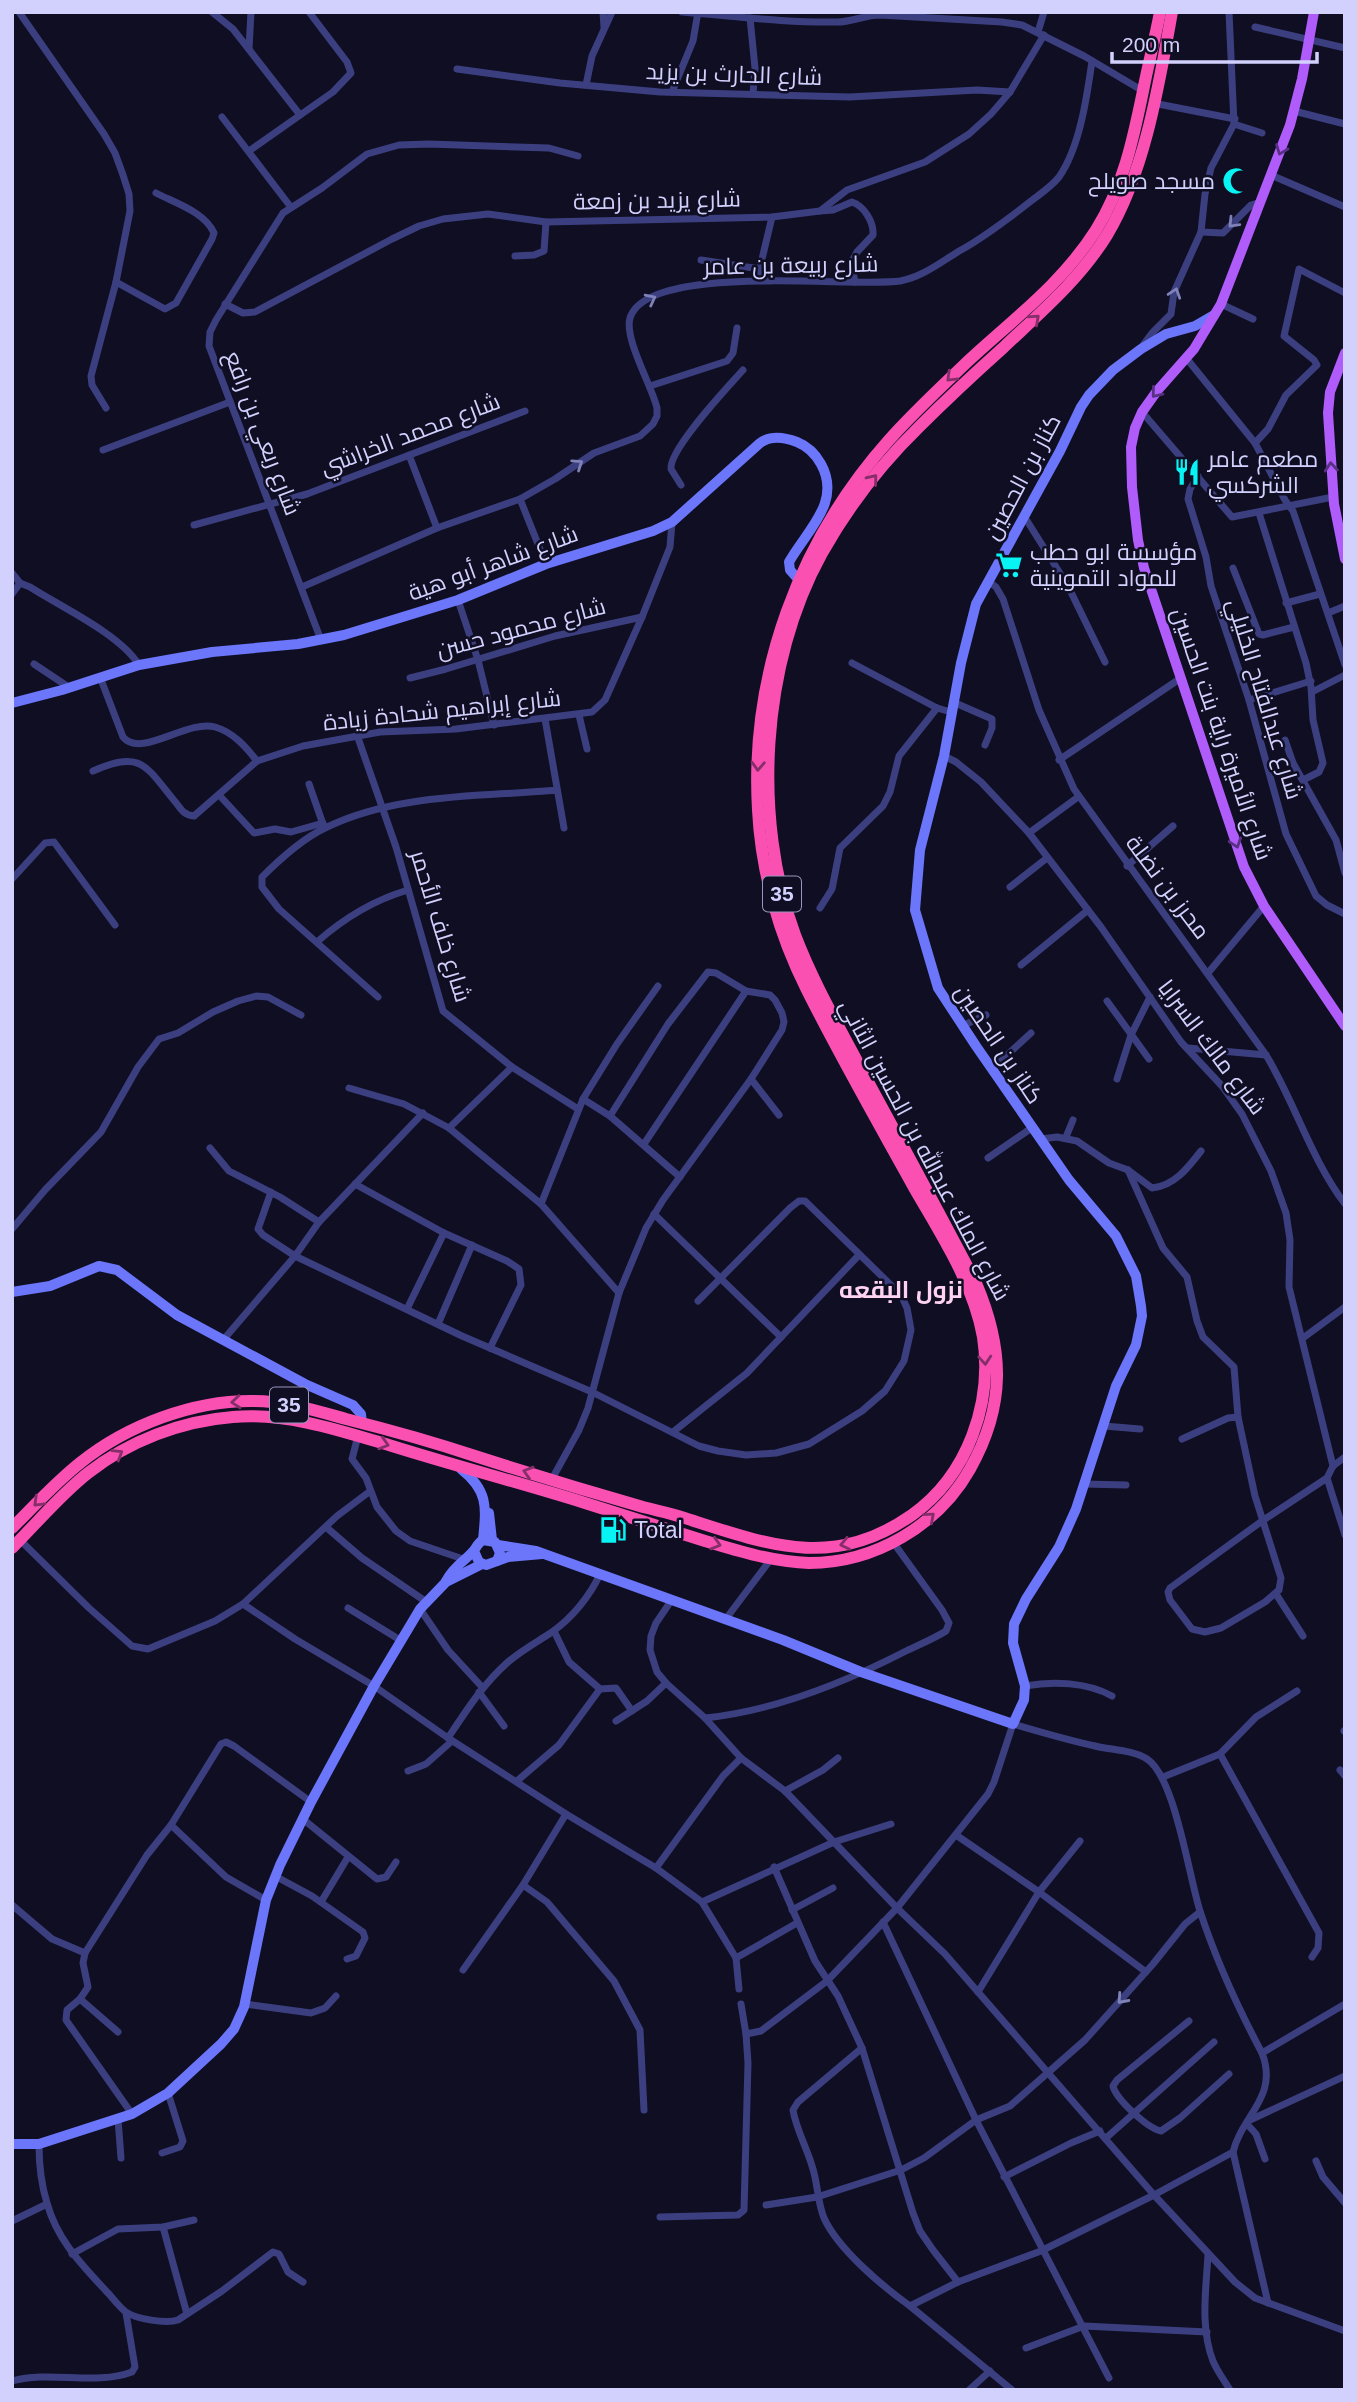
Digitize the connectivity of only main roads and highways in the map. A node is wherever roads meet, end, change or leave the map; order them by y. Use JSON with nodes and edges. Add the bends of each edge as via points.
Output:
{"nodes":[{"id":1,"x":1160,"y":12,"type":"edge"},
{"id":2,"x":1172,"y":12,"type":"edge"},
{"id":3,"x":1314,"y":12,"type":"edge"},
{"id":4,"x":1345,"y":353,"type":"edge"},
{"id":5,"x":1345,"y":559,"type":"edge"},
{"id":6,"x":1344,"y":1024,"type":"edge"},
{"id":7,"x":591,"y":1498,"type":"junction"},
{"id":8,"x":12,"y":1528,"type":"edge"},
{"id":9,"x":16,"y":1544,"type":"edge"}],
"edges":[{"from":1,"to":7,"type":"highway","name":"شارع الملك عبدالله بن الحسين الثاني","number":"35","one_way":true,"via":[[1118,190],[1067,270],[890,438],[843,498],[798,579],[765,692],[758,819],[768,880],[803,982],[971,1296],[979,1319],[985,1385],[967,1449],[936,1494],[905,1519],[869,1537],[815,1548],[774,1546]]},
{"from":7,"to":2,"type":"highway","name":"شارع الملك عبدالله بن الحسين الثاني","number":"35","one_way":true,"via":[[771,1559],[825,1562],[865,1554],[919,1526],[942,1506],[976,1459],[994,1408],[998,1376],[989,1315],[823,1000],[794,931],[776,867],[769,818],[770,752],[779,675],[804,589],[858,498],[917,429],[1062,292],[1102,241],[1130,183]]},
{"from":3,"to":6,"type":"main road","name":"شارع الأميرة راية بنت الحسين","one_way":true,"via":[[1294,111],[1218,309],[1187,359],[1142,412],[1131,457],[1138,540],[1149,583],[1244,867],[1264,906]]},
{"from":5,"to":4,"type":"main road","one_way":true,"via":[[1329,445],[1329,402]]},
{"from":7,"to":8,"type":"highway","name":"شارع الملك عبدالله بن الحسين الثاني","number":"35","one_way":true,"via":[[552,1479],[362,1423],[277,1402],[251,1401],[179,1412],[127,1433],[73,1469]]},
{"from":9,"to":7,"type":"highway","name":"شارع الملك عبدالله بن الحسين الثاني","number":"35","one_way":true,"via":[[90,1471],[136,1443],[207,1421],[255,1416],[279,1417],[358,1436]]}]}
